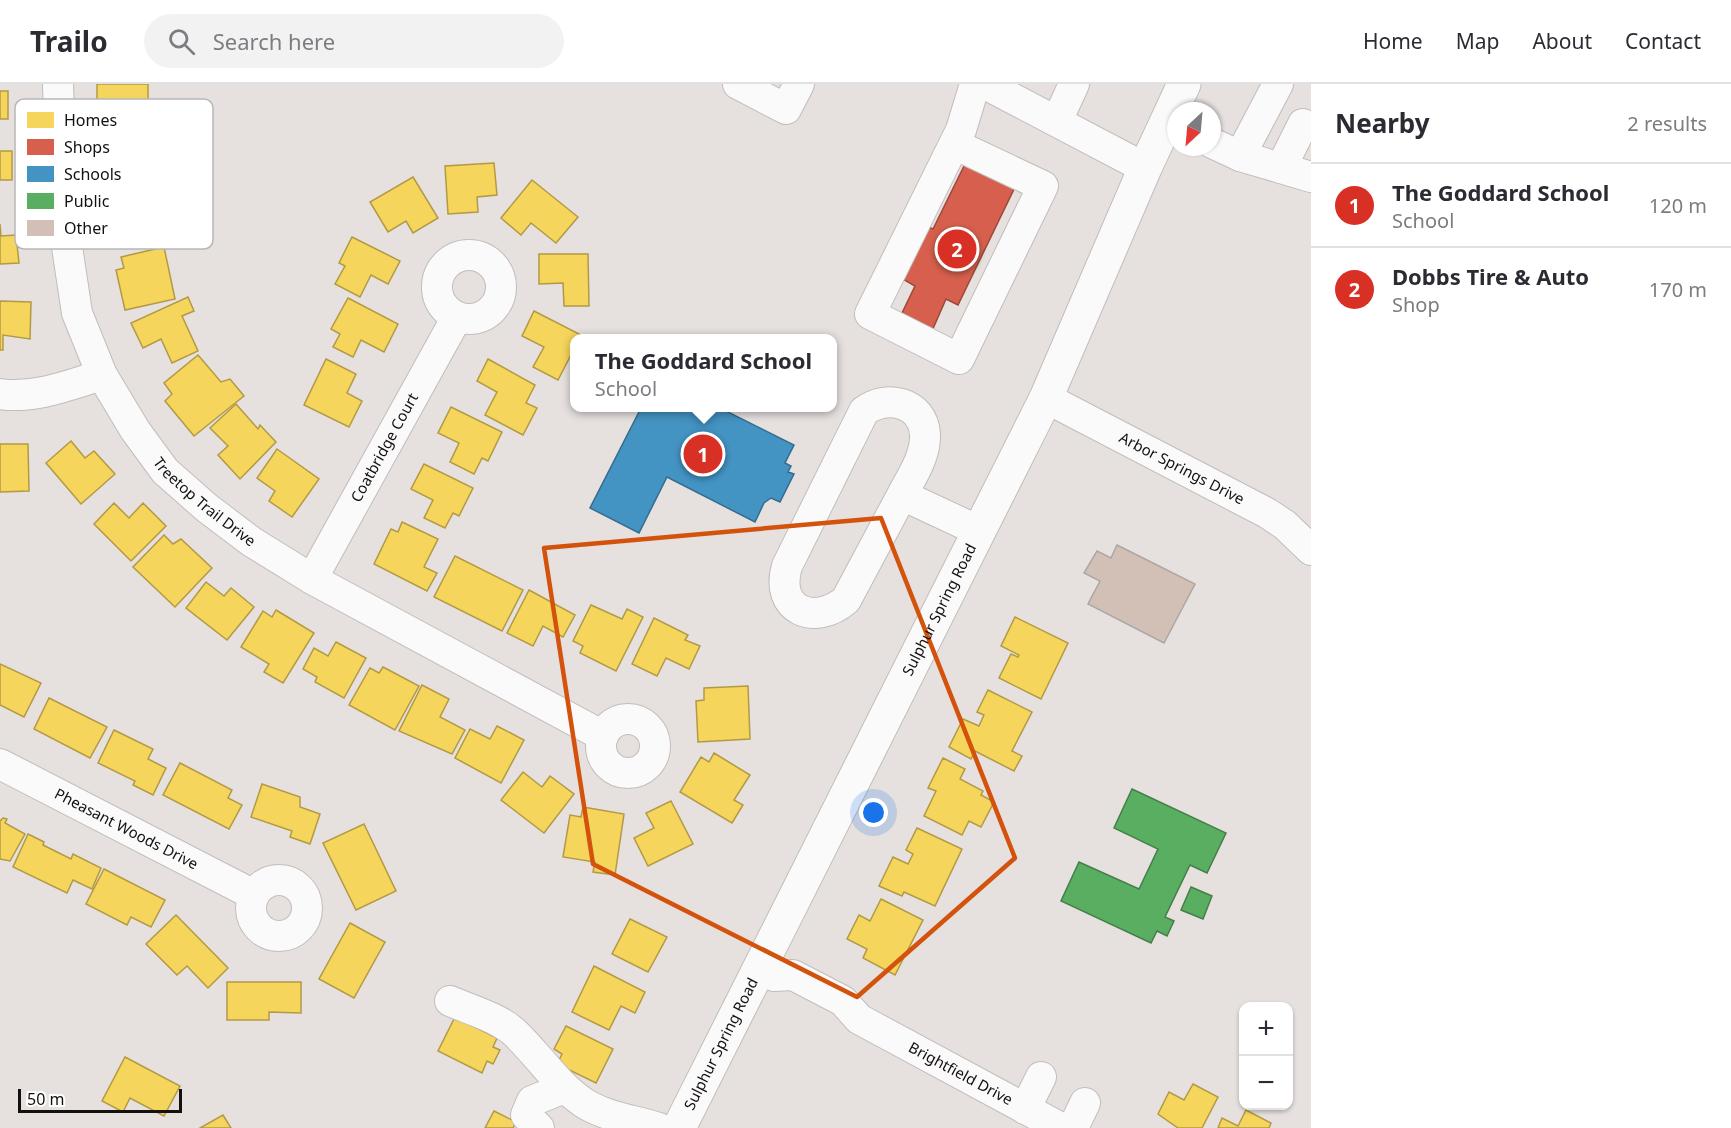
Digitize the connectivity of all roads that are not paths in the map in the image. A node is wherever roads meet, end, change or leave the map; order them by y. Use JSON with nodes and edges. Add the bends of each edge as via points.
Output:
{"nodes":[{"id":1,"x":58,"y":84,"type":"edge"},
{"id":2,"x":738,"y":84,"type":"edge"},
{"id":3,"x":799,"y":84,"type":"edge"},
{"id":4,"x":975,"y":84,"type":"edge"},
{"id":5,"x":985,"y":84,"type":"edge"},
{"id":6,"x":1074,"y":84,"type":"edge"},
{"id":7,"x":1184,"y":84,"type":"edge"},
{"id":8,"x":1278,"y":84,"type":"edge"},
{"id":9,"x":58,"y":99,"type":"edge"},
{"id":10,"x":1178,"y":102,"type":"edge"},
{"id":11,"x":1057,"y":122,"type":"junction"},
{"id":12,"x":1303,"y":124,"type":"dead end"},
{"id":13,"x":1167,"y":132,"type":"edge"},
{"id":14,"x":954,"y":144,"type":"junction"},
{"id":15,"x":1221,"y":147,"type":"edge"},
{"id":16,"x":1240,"y":156,"type":"junction"},
{"id":17,"x":1145,"y":168,"type":"junction"},
{"id":18,"x":1281,"y":168,"type":"junction"},
{"id":19,"x":1311,"y":177,"type":"edge"},
{"id":20,"x":67,"y":249,"type":"edge"},
{"id":21,"x":457,"y":317,"type":"dead end"},
{"id":22,"x":102,"y":375,"type":"junction"},
{"id":23,"x":0,"y":394,"type":"edge"},
{"id":24,"x":1046,"y":398,"type":"junction"},
{"id":25,"x":902,"y":495,"type":"junction"},
{"id":26,"x":979,"y":531,"type":"junction"},
{"id":27,"x":1311,"y":550,"type":"edge"},
{"id":28,"x":312,"y":579,"type":"junction"},
{"id":29,"x":603,"y":736,"type":"dead end"},
{"id":30,"x":0,"y":764,"type":"edge"},
{"id":31,"x":254,"y":895,"type":"dead end"},
{"id":32,"x":767,"y":973,"type":"junction"},
{"id":33,"x":450,"y":1001,"type":"dead end"},
{"id":34,"x":1041,"y":1077,"type":"dead end"},
{"id":35,"x":564,"y":1088,"type":"junction"},
{"id":36,"x":1025,"y":1109,"type":"junction"},
{"id":37,"x":641,"y":1126,"type":"edge"},
{"id":38,"x":539,"y":1128,"type":"edge"},
{"id":39,"x":679,"y":1128,"type":"edge"},
{"id":40,"x":1061,"y":1128,"type":"edge"}],
"edges":[{"from":1,"to":9,"type":"street","name":"Treetop Trail Drive"},
{"from":2,"to":3,"type":"street","via":[[786,109]]},
{"from":4,"to":14,"type":"street"},
{"from":5,"to":11,"type":"street"},
{"from":6,"to":11,"type":"street"},
{"from":7,"to":10,"type":"main road","name":"Sulphur Spring Road"},
{"from":8,"to":16,"type":"street"},
{"from":11,"to":17,"type":"street"},
{"from":12,"to":18,"type":"street"},
{"from":13,"to":17,"type":"main road","name":"Sulphur Spring Road"},
{"from":14,"to":14,"type":"street","via":[[870,314],[959,359],[1043,186]]},
{"from":15,"to":16,"type":"street"},
{"from":16,"to":18,"type":"street"},
{"from":17,"to":24,"type":"main road","name":"Sulphur Spring Road"},
{"from":18,"to":19,"type":"street"},
{"from":20,"to":22,"type":"street","name":"Treetop Trail Drive","via":[[77,313]]},
{"from":21,"to":28,"type":"street","name":"Coatbridge Court"},
{"from":22,"to":23,"type":"street","via":[[43,392]]},
{"from":22,"to":28,"type":"street","name":"Treetop Trail Drive","via":[[165,471],[252,542]]},
{"from":24,"to":26,"type":"main road","name":"Sulphur Spring Road"},
{"from":24,"to":27,"type":"street","name":"Arbor Springs Drive","via":[[1267,513]]},
{"from":25,"to":25,"type":"street","via":[[919,463],[925,431],[904,404],[887,400],[864,411],[787,566],[785,596],[793,606],[818,613],[836,608],[846,600]]},
{"from":25,"to":26,"type":"street"},
{"from":26,"to":32,"type":"main road","name":"Sulphur Spring Road"},
{"from":28,"to":29,"type":"street","name":"Treetop Trail Drive"},
{"from":30,"to":31,"type":"street","name":"Pheasant Woods Drive"},
{"from":32,"to":36,"type":"street","name":"Brightfield Drive","via":[[793,975],[843,1001],[859,1019]]},
{"from":32,"to":39,"type":"main road","name":"Sulphur Spring Road"},
{"from":33,"to":35,"type":"street","via":[[515,1033]]},
{"from":34,"to":36,"type":"street"},
{"from":35,"to":37,"type":"street","via":[[586,1104]]},
{"from":35,"to":38,"type":"street","via":[[532,1101],[526,1115]]},
{"from":36,"to":40,"type":"street","name":"Brightfield Drive"}]}
